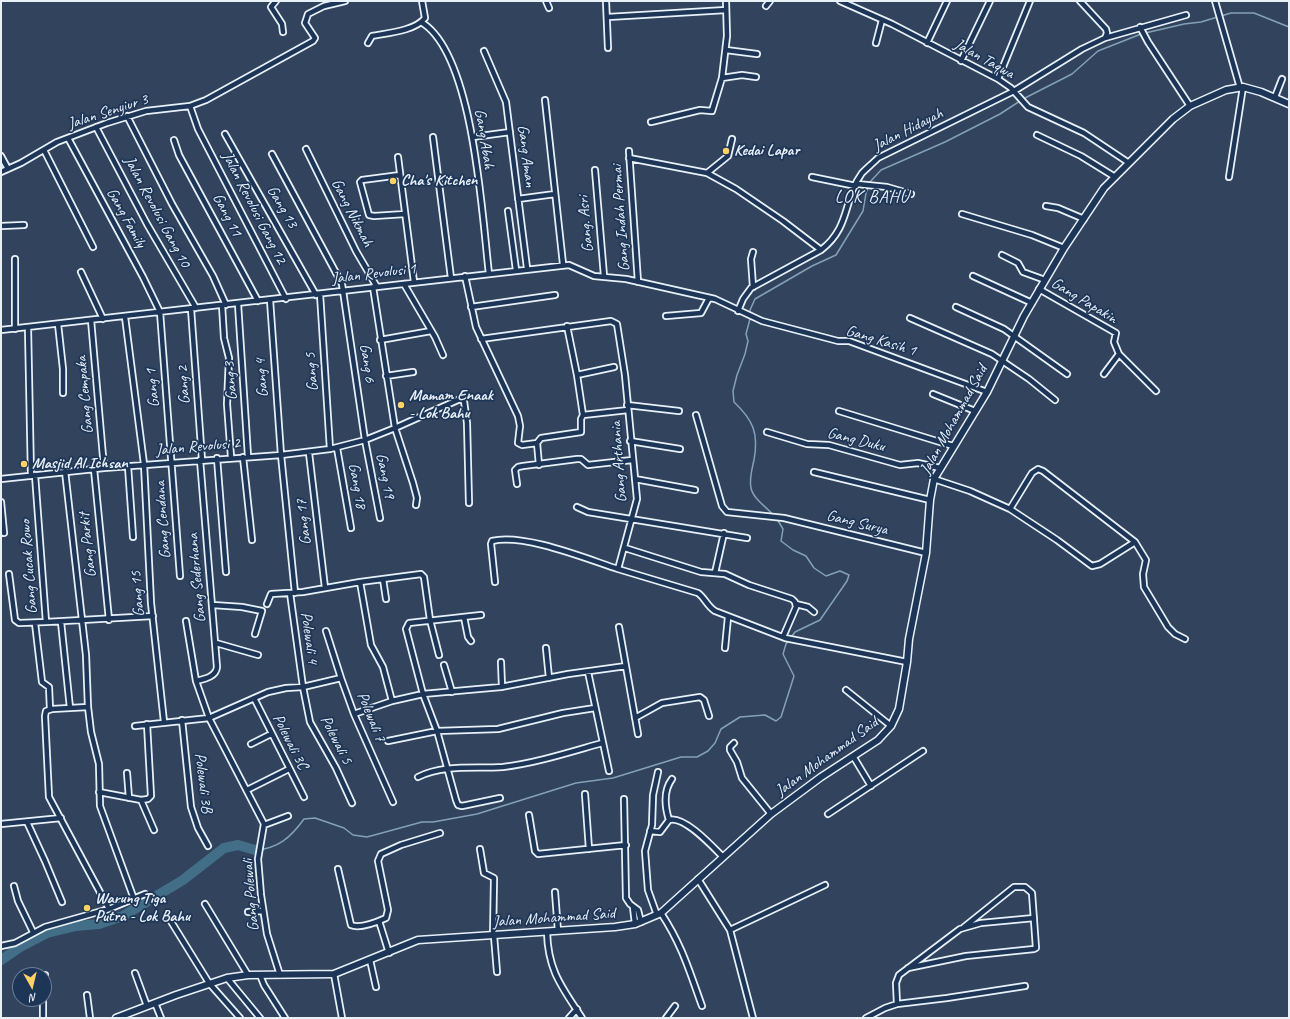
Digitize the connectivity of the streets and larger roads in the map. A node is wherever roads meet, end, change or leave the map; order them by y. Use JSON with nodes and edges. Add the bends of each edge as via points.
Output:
{"nodes":[{"id":1,"x":276,"y":1,"type":"edge"},
{"id":2,"x":345,"y":1,"type":"edge"},
{"id":3,"x":422,"y":1,"type":"edge"},
{"id":4,"x":546,"y":1,"type":"edge"},
{"id":5,"x":606,"y":1,"type":"edge"},
{"id":6,"x":726,"y":1,"type":"edge"},
{"id":7,"x":770,"y":1,"type":"edge"},
{"id":8,"x":840,"y":1,"type":"edge"},
{"id":9,"x":947,"y":1,"type":"edge"},
{"id":10,"x":990,"y":1,"type":"edge"},
{"id":11,"x":1030,"y":1,"type":"edge"},
{"id":12,"x":1080,"y":1,"type":"edge"},
{"id":13,"x":1215,"y":1,"type":"edge"},
{"id":14,"x":766,"y":6,"type":"dead end"},
{"id":15,"x":549,"y":8,"type":"dead end"},
{"id":16,"x":726,"y":10,"type":"junction"},
{"id":17,"x":1186,"y":15,"type":"dead end"},
{"id":18,"x":608,"y":17,"type":"junction"},
{"id":19,"x":882,"y":20,"type":"junction"},
{"id":20,"x":421,"y":22,"type":"junction"},
{"id":21,"x":1141,"y":29,"type":"junction"},
{"id":22,"x":283,"y":32,"type":"dead end"},
{"id":23,"x":1105,"y":38,"type":"junction"},
{"id":24,"x":876,"y":42,"type":"dead end"},
{"id":25,"x":368,"y":43,"type":"dead end"},
{"id":26,"x":927,"y":43,"type":"junction"},
{"id":27,"x":608,"y":48,"type":"dead end"},
{"id":28,"x":726,"y":50,"type":"junction"},
{"id":29,"x":484,"y":51,"type":"dead end"},
{"id":30,"x":757,"y":54,"type":"dead end"},
{"id":31,"x":961,"y":61,"type":"junction"},
{"id":32,"x":756,"y":76,"type":"dead end"},
{"id":33,"x":722,"y":78,"type":"junction"},
{"id":34,"x":998,"y":79,"type":"junction"},
{"id":35,"x":1282,"y":79,"type":"dead end"},
{"id":36,"x":1242,"y":88,"type":"junction"},
{"id":37,"x":1014,"y":91,"type":"junction"},
{"id":38,"x":1274,"y":98,"type":"junction"},
{"id":39,"x":545,"y":100,"type":"dead end"},
{"id":40,"x":1289,"y":104,"type":"edge"},
{"id":41,"x":190,"y":106,"type":"junction"},
{"id":42,"x":1190,"y":106,"type":"junction"},
{"id":43,"x":127,"y":116,"type":"junction"},
{"id":44,"x":651,"y":122,"type":"dead end"},
{"id":45,"x":96,"y":127,"type":"junction"},
{"id":46,"x":510,"y":132,"type":"junction"},
{"id":47,"x":225,"y":134,"type":"dead end"},
{"id":48,"x":1037,"y":135,"type":"dead end"},
{"id":49,"x":433,"y":137,"type":"dead end"},
{"id":50,"x":473,"y":137,"type":"junction"},
{"id":51,"x":68,"y":138,"type":"junction"},
{"id":52,"x":732,"y":139,"type":"dead end"},
{"id":53,"x":174,"y":140,"type":"dead end"},
{"id":54,"x":306,"y":149,"type":"dead end"},
{"id":55,"x":44,"y":150,"type":"junction"},
{"id":56,"x":629,"y":151,"type":"dead end"},
{"id":57,"x":272,"y":154,"type":"dead end"},
{"id":58,"x":1,"y":156,"type":"edge"},
{"id":59,"x":398,"y":158,"type":"dead end"},
{"id":60,"x":629,"y":158,"type":"junction"},
{"id":61,"x":1129,"y":163,"type":"junction"},
{"id":62,"x":8,"y":169,"type":"junction"},
{"id":63,"x":595,"y":170,"type":"dead end"},
{"id":64,"x":1,"y":172,"type":"edge"},
{"id":65,"x":707,"y":173,"type":"junction"},
{"id":66,"x":400,"y":175,"type":"junction"},
{"id":67,"x":812,"y":177,"type":"dead end"},
{"id":68,"x":1115,"y":177,"type":"junction"},
{"id":69,"x":1229,"y":177,"type":"dead end"},
{"id":70,"x":856,"y":185,"type":"junction"},
{"id":71,"x":555,"y":194,"type":"junction"},
{"id":72,"x":911,"y":194,"type":"dead end"},
{"id":73,"x":518,"y":199,"type":"junction"},
{"id":74,"x":1046,"y":206,"type":"dead end"},
{"id":75,"x":508,"y":211,"type":"dead end"},
{"id":76,"x":405,"y":214,"type":"junction"},
{"id":77,"x":962,"y":214,"type":"dead end"},
{"id":78,"x":1084,"y":220,"type":"junction"},
{"id":79,"x":24,"y":225,"type":"dead end"},
{"id":80,"x":1,"y":226,"type":"edge"},
{"id":81,"x":93,"y":247,"type":"dead end"},
{"id":82,"x":1064,"y":248,"type":"junction"},
{"id":83,"x":821,"y":250,"type":"junction"},
{"id":84,"x":753,"y":252,"type":"dead end"},
{"id":85,"x":1002,"y":255,"type":"dead end"},
{"id":86,"x":15,"y":259,"type":"dead end"},
{"id":87,"x":563,"y":264,"type":"junction"},
{"id":88,"x":527,"y":268,"type":"junction"},
{"id":89,"x":516,"y":270,"type":"junction"},
{"id":90,"x":81,"y":272,"type":"dead end"},
{"id":91,"x":489,"y":274,"type":"junction"},
{"id":92,"x":465,"y":276,"type":"junction"},
{"id":93,"x":604,"y":276,"type":"junction"},
{"id":94,"x":973,"y":276,"type":"dead end"},
{"id":95,"x":451,"y":278,"type":"junction"},
{"id":96,"x":1045,"y":280,"type":"junction"},
{"id":97,"x":414,"y":282,"type":"junction"},
{"id":98,"x":638,"y":282,"type":"junction"},
{"id":99,"x":404,"y":284,"type":"junction"},
{"id":100,"x":375,"y":287,"type":"junction"},
{"id":101,"x":753,"y":287,"type":"junction"},
{"id":102,"x":1039,"y":289,"type":"junction"},
{"id":103,"x":344,"y":291,"type":"junction"},
{"id":104,"x":318,"y":294,"type":"junction"},
{"id":105,"x":555,"y":296,"type":"dead end"},
{"id":106,"x":709,"y":298,"type":"junction"},
{"id":107,"x":286,"y":299,"type":"junction"},
{"id":108,"x":270,"y":300,"type":"junction"},
{"id":109,"x":258,"y":301,"type":"junction"},
{"id":110,"x":1032,"y":302,"type":"junction"},
{"id":111,"x":238,"y":304,"type":"junction"},
{"id":112,"x":224,"y":305,"type":"junction"},
{"id":113,"x":471,"y":307,"type":"junction"},
{"id":114,"x":956,"y":307,"type":"dead end"},
{"id":115,"x":193,"y":309,"type":"junction"},
{"id":116,"x":160,"y":312,"type":"junction"},
{"id":117,"x":740,"y":312,"type":"junction"},
{"id":118,"x":666,"y":316,"type":"dead end"},
{"id":119,"x":125,"y":317,"type":"junction"},
{"id":120,"x":910,"y":318,"type":"dead end"},
{"id":121,"x":103,"y":319,"type":"junction"},
{"id":122,"x":91,"y":320,"type":"junction"},
{"id":123,"x":58,"y":324,"type":"junction"},
{"id":124,"x":567,"y":326,"type":"junction"},
{"id":125,"x":28,"y":328,"type":"junction"},
{"id":126,"x":15,"y":329,"type":"junction"},
{"id":127,"x":1,"y":330,"type":"edge"},
{"id":128,"x":431,"y":331,"type":"junction"},
{"id":129,"x":1014,"y":336,"type":"junction"},
{"id":130,"x":481,"y":339,"type":"junction"},
{"id":131,"x":380,"y":340,"type":"junction"},
{"id":132,"x":1119,"y":354,"type":"junction"},
{"id":133,"x":443,"y":355,"type":"dead end"},
{"id":134,"x":1002,"y":360,"type":"junction"},
{"id":135,"x":614,"y":367,"type":"dead end"},
{"id":136,"x":413,"y":372,"type":"dead end"},
{"id":137,"x":577,"y":374,"type":"junction"},
{"id":138,"x":1066,"y":374,"type":"dead end"},
{"id":139,"x":1104,"y":374,"type":"dead end"},
{"id":140,"x":386,"y":376,"type":"junction"},
{"id":141,"x":1156,"y":390,"type":"dead end"},
{"id":142,"x":987,"y":392,"type":"junction"},
{"id":143,"x":63,"y":393,"type":"dead end"},
{"id":144,"x":933,"y":394,"type":"dead end"},
{"id":145,"x":1055,"y":400,"type":"dead end"},
{"id":146,"x":627,"y":408,"type":"junction"},
{"id":147,"x":839,"y":411,"type":"dead end"},
{"id":148,"x":679,"y":412,"type":"dead end"},
{"id":149,"x":974,"y":412,"type":"junction"},
{"id":150,"x":583,"y":415,"type":"junction"},
{"id":151,"x":696,"y":415,"type":"dead end"},
{"id":152,"x":395,"y":428,"type":"junction"},
{"id":153,"x":767,"y":432,"type":"dead end"},
{"id":154,"x":365,"y":440,"type":"junction"},
{"id":155,"x":630,"y":441,"type":"junction"},
{"id":156,"x":537,"y":444,"type":"junction"},
{"id":157,"x":953,"y":446,"type":"junction"},
{"id":158,"x":337,"y":448,"type":"junction"},
{"id":159,"x":330,"y":449,"type":"junction"},
{"id":160,"x":680,"y":449,"type":"dead end"},
{"id":161,"x":309,"y":453,"type":"junction"},
{"id":162,"x":281,"y":455,"type":"junction"},
{"id":163,"x":248,"y":456,"type":"junction"},
{"id":164,"x":231,"y":457,"type":"junction"},
{"id":165,"x":243,"y":457,"type":"junction"},
{"id":166,"x":217,"y":458,"type":"junction"},
{"id":167,"x":201,"y":460,"type":"junction"},
{"id":168,"x":632,"y":460,"type":"junction"},
{"id":169,"x":171,"y":462,"type":"junction"},
{"id":170,"x":144,"y":464,"type":"junction"},
{"id":171,"x":539,"y":465,"type":"junction"},
{"id":172,"x":128,"y":466,"type":"junction"},
{"id":173,"x":104,"y":468,"type":"junction"},
{"id":174,"x":940,"y":468,"type":"junction"},
{"id":175,"x":94,"y":469,"type":"junction"},
{"id":176,"x":65,"y":471,"type":"junction"},
{"id":177,"x":814,"y":472,"type":"dead end"},
{"id":178,"x":33,"y":476,"type":"junction"},
{"id":179,"x":1,"y":479,"type":"edge"},
{"id":180,"x":635,"y":479,"type":"junction"},
{"id":181,"x":934,"y":479,"type":"junction"},
{"id":182,"x":517,"y":484,"type":"dead end"},
{"id":183,"x":695,"y":490,"type":"dead end"},
{"id":184,"x":930,"y":500,"type":"junction"},
{"id":185,"x":1,"y":502,"type":"edge"},
{"id":186,"x":469,"y":503,"type":"dead end"},
{"id":187,"x":416,"y":505,"type":"dead end"},
{"id":188,"x":577,"y":507,"type":"dead end"},
{"id":189,"x":1010,"y":509,"type":"junction"},
{"id":190,"x":380,"y":518,"type":"dead end"},
{"id":191,"x":633,"y":519,"type":"junction"},
{"id":192,"x":351,"y":528,"type":"dead end"},
{"id":193,"x":4,"y":533,"type":"dead end"},
{"id":194,"x":724,"y":533,"type":"junction"},
{"id":195,"x":133,"y":537,"type":"dead end"},
{"id":196,"x":747,"y":538,"type":"dead end"},
{"id":197,"x":252,"y":540,"type":"dead end"},
{"id":198,"x":1135,"y":542,"type":"junction"},
{"id":199,"x":625,"y":548,"type":"junction"},
{"id":200,"x":926,"y":553,"type":"junction"},
{"id":201,"x":618,"y":569,"type":"junction"},
{"id":202,"x":226,"y":572,"type":"dead end"},
{"id":203,"x":715,"y":573,"type":"junction"},
{"id":204,"x":9,"y":574,"type":"dead end"},
{"id":205,"x":180,"y":576,"type":"dead end"},
{"id":206,"x":383,"y":579,"type":"junction"},
{"id":207,"x":360,"y":582,"type":"junction"},
{"id":208,"x":495,"y":582,"type":"dead end"},
{"id":209,"x":325,"y":588,"type":"junction"},
{"id":210,"x":293,"y":593,"type":"junction"},
{"id":211,"x":386,"y":599,"type":"dead end"},
{"id":212,"x":267,"y":604,"type":"dead end"},
{"id":213,"x":796,"y":604,"type":"junction"},
{"id":214,"x":213,"y":605,"type":"junction"},
{"id":215,"x":814,"y":612,"type":"dead end"},
{"id":216,"x":481,"y":615,"type":"dead end"},
{"id":217,"x":153,"y":616,"type":"junction"},
{"id":218,"x":464,"y":617,"type":"junction"},
{"id":219,"x":728,"y":617,"type":"junction"},
{"id":220,"x":109,"y":620,"type":"junction"},
{"id":221,"x":430,"y":620,"type":"junction"},
{"id":222,"x":81,"y":621,"type":"junction"},
{"id":223,"x":186,"y":621,"type":"dead end"},
{"id":224,"x":46,"y":622,"type":"junction"},
{"id":225,"x":61,"y":622,"type":"junction"},
{"id":226,"x":35,"y":623,"type":"junction"},
{"id":227,"x":619,"y":627,"type":"dead end"},
{"id":228,"x":326,"y":631,"type":"dead end"},
{"id":229,"x":255,"y":634,"type":"dead end"},
{"id":230,"x":784,"y":638,"type":"junction"},
{"id":231,"x":1185,"y":639,"type":"dead end"},
{"id":232,"x":471,"y":640,"type":"dead end"},
{"id":233,"x":216,"y":643,"type":"junction"},
{"id":234,"x":546,"y":648,"type":"dead end"},
{"id":235,"x":725,"y":648,"type":"dead end"},
{"id":236,"x":258,"y":655,"type":"dead end"},
{"id":237,"x":439,"y":655,"type":"dead end"},
{"id":238,"x":501,"y":662,"type":"dead end"},
{"id":239,"x":907,"y":662,"type":"junction"},
{"id":240,"x":444,"y":665,"type":"dead end"},
{"id":241,"x":626,"y":666,"type":"junction"},
{"id":242,"x":588,"y":672,"type":"junction"},
{"id":243,"x":341,"y":678,"type":"junction"},
{"id":244,"x":549,"y":678,"type":"junction"},
{"id":245,"x":196,"y":681,"type":"junction"},
{"id":246,"x":303,"y":687,"type":"junction"},
{"id":247,"x":502,"y":687,"type":"junction"},
{"id":248,"x":846,"y":690,"type":"dead end"},
{"id":249,"x":452,"y":692,"type":"junction"},
{"id":250,"x":423,"y":694,"type":"junction"},
{"id":251,"x":254,"y":698,"type":"junction"},
{"id":252,"x":392,"y":701,"type":"junction"},
{"id":253,"x":88,"y":707,"type":"junction"},
{"id":254,"x":70,"y":708,"type":"junction"},
{"id":255,"x":596,"y":708,"type":"junction"},
{"id":256,"x":50,"y":710,"type":"junction"},
{"id":257,"x":354,"y":714,"type":"junction"},
{"id":258,"x":709,"y":716,"type":"dead end"},
{"id":259,"x":209,"y":718,"type":"junction"},
{"id":260,"x":635,"y":718,"type":"junction"},
{"id":261,"x":182,"y":720,"type":"junction"},
{"id":262,"x":164,"y":722,"type":"junction"},
{"id":263,"x":147,"y":724,"type":"junction"},
{"id":264,"x":135,"y":726,"type":"dead end"},
{"id":265,"x":891,"y":726,"type":"junction"},
{"id":266,"x":437,"y":731,"type":"junction"},
{"id":267,"x":272,"y":734,"type":"junction"},
{"id":268,"x":638,"y":734,"type":"dead end"},
{"id":269,"x":388,"y":742,"type":"dead end"},
{"id":270,"x":602,"y":743,"type":"junction"},
{"id":271,"x":734,"y":743,"type":"dead end"},
{"id":272,"x":252,"y":744,"type":"dead end"},
{"id":273,"x":923,"y":751,"type":"dead end"},
{"id":274,"x":853,"y":756,"type":"junction"},
{"id":275,"x":289,"y":769,"type":"junction"},
{"id":276,"x":448,"y":769,"type":"junction"},
{"id":277,"x":609,"y":770,"type":"dead end"},
{"id":278,"x":658,"y":772,"type":"dead end"},
{"id":279,"x":127,"y":773,"type":"dead end"},
{"id":280,"x":418,"y":776,"type":"dead end"},
{"id":281,"x":672,"y":779,"type":"dead end"},
{"id":282,"x":871,"y":786,"type":"junction"},
{"id":283,"x":247,"y":790,"type":"junction"},
{"id":284,"x":99,"y":792,"type":"junction"},
{"id":285,"x":585,"y":794,"type":"dead end"},
{"id":286,"x":304,"y":797,"type":"dead end"},
{"id":287,"x":129,"y":798,"type":"junction"},
{"id":288,"x":500,"y":798,"type":"dead end"},
{"id":289,"x":624,"y":798,"type":"dead end"},
{"id":290,"x":141,"y":800,"type":"junction"},
{"id":291,"x":393,"y":802,"type":"dead end"},
{"id":292,"x":352,"y":803,"type":"dead end"},
{"id":293,"x":771,"y":814,"type":"junction"},
{"id":294,"x":828,"y":814,"type":"dead end"},
{"id":295,"x":529,"y":815,"type":"dead end"},
{"id":296,"x":288,"y":816,"type":"dead end"},
{"id":297,"x":61,"y":818,"type":"junction"},
{"id":298,"x":669,"y":820,"type":"junction"},
{"id":299,"x":27,"y":822,"type":"junction"},
{"id":300,"x":1,"y":824,"type":"edge"},
{"id":301,"x":264,"y":825,"type":"junction"},
{"id":302,"x":154,"y":830,"type":"dead end"},
{"id":303,"x":650,"y":831,"type":"junction"},
{"id":304,"x":440,"y":833,"type":"dead end"},
{"id":305,"x":626,"y":845,"type":"junction"},
{"id":306,"x":208,"y":846,"type":"dead end"},
{"id":307,"x":480,"y":849,"type":"dead end"},
{"id":308,"x":589,"y":849,"type":"junction"},
{"id":309,"x":723,"y":857,"type":"junction"},
{"id":310,"x":338,"y":869,"type":"dead end"},
{"id":311,"x":698,"y":879,"type":"junction"},
{"id":312,"x":825,"y":885,"type":"dead end"},
{"id":313,"x":14,"y":886,"type":"dead end"},
{"id":314,"x":554,"y":892,"type":"dead end"},
{"id":315,"x":145,"y":894,"type":"dead end"},
{"id":316,"x":134,"y":899,"type":"junction"},
{"id":317,"x":62,"y":902,"type":"dead end"},
{"id":318,"x":205,"y":904,"type":"dead end"},
{"id":319,"x":109,"y":909,"type":"junction"},
{"id":320,"x":263,"y":911,"type":"junction"},
{"id":321,"x":248,"y":912,"type":"dead end"},
{"id":322,"x":659,"y":914,"type":"junction"},
{"id":323,"x":167,"y":915,"type":"dead end"},
{"id":324,"x":1034,"y":918,"type":"junction"},
{"id":325,"x":379,"y":921,"type":"junction"},
{"id":326,"x":638,"y":923,"type":"junction"},
{"id":327,"x":964,"y":927,"type":"junction"},
{"id":328,"x":730,"y":930,"type":"junction"},
{"id":329,"x":558,"y":931,"type":"junction"},
{"id":330,"x":33,"y":932,"type":"junction"},
{"id":331,"x":547,"y":932,"type":"junction"},
{"id":332,"x":493,"y":936,"type":"junction"},
{"id":333,"x":1,"y":946,"type":"edge"},
{"id":334,"x":389,"y":953,"type":"junction"},
{"id":335,"x":370,"y":960,"type":"junction"},
{"id":336,"x":908,"y":968,"type":"junction"},
{"id":337,"x":497,"y":972,"type":"dead end"},
{"id":338,"x":135,"y":973,"type":"dead end"},
{"id":339,"x":334,"y":974,"type":"junction"},
{"id":340,"x":248,"y":975,"type":"junction"},
{"id":341,"x":260,"y":975,"type":"junction"},
{"id":342,"x":280,"y":975,"type":"junction"},
{"id":343,"x":227,"y":978,"type":"junction"},
{"id":344,"x":209,"y":983,"type":"junction"},
{"id":345,"x":1025,"y":986,"type":"dead end"},
{"id":346,"x":376,"y":987,"type":"dead end"},
{"id":347,"x":87,"y":994,"type":"dead end"},
{"id":348,"x":155,"y":1003,"type":"junction"},
{"id":349,"x":897,"y":1004,"type":"junction"},
{"id":350,"x":147,"y":1006,"type":"junction"},
{"id":351,"x":675,"y":1006,"type":"dead end"},
{"id":352,"x":702,"y":1006,"type":"dead end"},
{"id":353,"x":43,"y":1007,"type":"edge"},
{"id":354,"x":577,"y":1009,"type":"junction"},
{"id":355,"x":43,"y":1018,"type":"edge"},
{"id":356,"x":90,"y":1018,"type":"edge"},
{"id":357,"x":116,"y":1018,"type":"edge"},
{"id":358,"x":162,"y":1018,"type":"edge"},
{"id":359,"x":240,"y":1018,"type":"edge"},
{"id":360,"x":260,"y":1018,"type":"edge"},
{"id":361,"x":285,"y":1018,"type":"edge"},
{"id":362,"x":342,"y":1018,"type":"edge"},
{"id":363,"x":569,"y":1018,"type":"edge"},
{"id":364,"x":582,"y":1018,"type":"edge"},
{"id":365,"x":666,"y":1018,"type":"edge"},
{"id":366,"x":753,"y":1018,"type":"edge"},
{"id":367,"x":866,"y":1018,"type":"edge"}],
"edges":[{"from":1,"to":22,"type":"street","via":[[271,7],[282,24]]},
{"from":2,"to":41,"type":"street","name":"Jalan Senyiur 3","via":[[324,6],[308,14],[305,23],[315,38],[310,42],[206,100]]},
{"from":3,"to":20,"type":"street","via":[[425,18]]},
{"from":4,"to":15,"type":"street"},
{"from":5,"to":18,"type":"street"},
{"from":6,"to":16,"type":"street"},
{"from":7,"to":14,"type":"street"},
{"from":8,"to":19,"type":"street","name":"Jalan Taqwa"},
{"from":9,"to":26,"type":"street"},
{"from":10,"to":31,"type":"street"},
{"from":11,"to":34,"type":"street"},
{"from":12,"to":23,"type":"street","via":[[1106,29]]},
{"from":13,"to":36,"type":"street"},
{"from":16,"to":18,"type":"street"},
{"from":16,"to":28,"type":"street"},
{"from":17,"to":21,"type":"street","name":"Jalan Hidayah"},
{"from":18,"to":27,"type":"street"},
{"from":19,"to":24,"type":"street"},
{"from":19,"to":26,"type":"street","name":"Jalan Taqwa"},
{"from":20,"to":25,"type":"street","via":[[372,36]]},
{"from":20,"to":50,"type":"street","name":"Gang Abah","via":[[435,32],[444,47],[466,107]]},
{"from":21,"to":23,"type":"street","name":"Jalan Hidayah"},
{"from":21,"to":42,"type":"street"},
{"from":23,"to":37,"type":"street","name":"Jalan Hidayah","via":[[1082,49]]},
{"from":26,"to":31,"type":"street","name":"Jalan Taqwa"},
{"from":28,"to":30,"type":"street"},
{"from":28,"to":33,"type":"street"},
{"from":29,"to":46,"type":"street","name":"Gang Aman","via":[[506,102]]},
{"from":31,"to":34,"type":"street","name":"Jalan Taqwa"},
{"from":32,"to":33,"type":"street"},
{"from":33,"to":44,"type":"street","via":[[712,111],[700,110]]},
{"from":34,"to":37,"type":"street","name":"Jalan Taqwa"},
{"from":35,"to":38,"type":"street"},
{"from":36,"to":38,"type":"street"},
{"from":36,"to":42,"type":"street","name":"Jalan Mohammad Said","via":[[1212,95]]},
{"from":36,"to":69,"type":"street"},
{"from":37,"to":61,"type":"street","name":"Jalan Taqwa","via":[[1024,103],[1084,133]]},
{"from":37,"to":70,"type":"street","name":"Jalan Hidayah","via":[[878,158],[862,174]]},
{"from":38,"to":40,"type":"street"},
{"from":39,"to":71,"type":"street"},
{"from":41,"to":43,"type":"street","name":"Jalan Senyiur 3"},
{"from":41,"to":107,"type":"street","name":"Jalan Revolusi Gang 12","via":[[198,129]]},
{"from":42,"to":61,"type":"street","name":"Jalan Mohammad Said"},
{"from":43,"to":45,"type":"street","name":"Jalan Senyiur 3"},
{"from":43,"to":112,"type":"street","via":[[216,281]]},
{"from":45,"to":51,"type":"street","name":"Jalan Senyiur 3"},
{"from":45,"to":115,"type":"street","name":"Jalan Revolusi Gang 10"},
{"from":46,"to":50,"type":"street"},
{"from":46,"to":73,"type":"street","name":"Gang Aman"},
{"from":47,"to":104,"type":"street","name":"Gang 13"},
{"from":48,"to":68,"type":"street","via":[[1081,156]]},
{"from":49,"to":95,"type":"street"},
{"from":50,"to":91,"type":"street","name":"Gang Abah"},
{"from":51,"to":55,"type":"street","name":"Jalan Senyiur 3"},
{"from":51,"to":116,"type":"street","name":"Gang Family"},
{"from":52,"to":65,"type":"street","via":[[728,156]]},
{"from":53,"to":109,"type":"street","name":"Gang 11","via":[[184,164]]},
{"from":54,"to":100,"type":"street","name":"Gang Nikmah"},
{"from":55,"to":62,"type":"street","name":"Jalan Senyiur 3"},
{"from":55,"to":81,"type":"street"},
{"from":56,"to":60,"type":"street","name":"Gang Indah Permai"},
{"from":57,"to":103,"type":"street","name":"Gang 13","via":[[338,274]]},
{"from":58,"to":62,"type":"street"},
{"from":59,"to":66,"type":"street"},
{"from":60,"to":65,"type":"street"},
{"from":60,"to":98,"type":"street","name":"Gang Indah Permai"},
{"from":61,"to":68,"type":"street","name":"Jalan Mohammad Said"},
{"from":62,"to":64,"type":"street","name":"Jalan Senyiur 3"},
{"from":63,"to":93,"type":"street","name":"Gang. Asri"},
{"from":65,"to":83,"type":"street","via":[[783,220]]},
{"from":66,"to":76,"type":"street"},
{"from":66,"to":76,"type":"street","via":[[360,182],[369,215]]},
{"from":67,"to":70,"type":"street"},
{"from":68,"to":78,"type":"street","name":"Jalan Mohammad Said","via":[[1097,198]]},
{"from":70,"to":72,"type":"street","via":[[887,187]]},
{"from":70,"to":83,"type":"street","name":"Jalan Hidayah","via":[[841,228]]},
{"from":71,"to":73,"type":"street"},
{"from":71,"to":87,"type":"street"},
{"from":73,"to":88,"type":"street","name":"Gang Aman"},
{"from":74,"to":78,"type":"street","via":[[1058,208]]},
{"from":75,"to":89,"type":"street"},
{"from":76,"to":97,"type":"street"},
{"from":77,"to":82,"type":"street","via":[[1032,235]]},
{"from":78,"to":82,"type":"street","name":"Jalan Mohammad Said"},
{"from":79,"to":80,"type":"street"},
{"from":82,"to":96,"type":"street","name":"Jalan Mohammad Said"},
{"from":83,"to":101,"type":"street","name":"Jalan Hidayah"},
{"from":84,"to":101,"type":"street"},
{"from":85,"to":96,"type":"street","via":[[1018,263],[1023,272]]},
{"from":86,"to":126,"type":"street"},
{"from":87,"to":88,"type":"street","name":"Jalan Revolusi 1"},
{"from":87,"to":93,"type":"street","name":"Jalan Revolusi 1","via":[[577,267],[594,276]]},
{"from":88,"to":89,"type":"street","name":"Jalan Revolusi 1"},
{"from":89,"to":91,"type":"street","name":"Jalan Revolusi 1"},
{"from":90,"to":121,"type":"street"},
{"from":91,"to":92,"type":"street","name":"Jalan Revolusi 1"},
{"from":92,"to":95,"type":"street","name":"Jalan Revolusi 1"},
{"from":92,"to":113,"type":"street"},
{"from":93,"to":98,"type":"street","name":"Jalan Revolusi 1"},
{"from":94,"to":110,"type":"street"},
{"from":95,"to":97,"type":"street","name":"Jalan Revolusi 1"},
{"from":96,"to":102,"type":"street","name":"Jalan Mohammad Said"},
{"from":97,"to":99,"type":"street","name":"Jalan Revolusi 1"},
{"from":98,"to":106,"type":"street","name":"Jalan Revolusi 1"},
{"from":99,"to":100,"type":"street","name":"Jalan Revolusi 1"},
{"from":99,"to":128,"type":"street"},
{"from":100,"to":103,"type":"street","name":"Jalan Revolusi 1"},
{"from":100,"to":131,"type":"street"},
{"from":101,"to":117,"type":"street","name":"Jalan Hidayah","via":[[743,299]]},
{"from":102,"to":110,"type":"street","name":"Jalan Mohammad Said"},
{"from":102,"to":132,"type":"street","name":"Gang Papakin","via":[[1116,333],[1114,342]]},
{"from":103,"to":104,"type":"street","name":"Jalan Revolusi 1"},
{"from":103,"to":154,"type":"street","name":"Gang 6"},
{"from":104,"to":107,"type":"street","name":"Jalan Revolusi 1"},
{"from":104,"to":159,"type":"street","name":"Gang 5"},
{"from":105,"to":113,"type":"street"},
{"from":106,"to":117,"type":"street","name":"Jalan Revolusi 1","via":[[721,301]]},
{"from":106,"to":118,"type":"street","via":[[701,313]]},
{"from":107,"to":108,"type":"street","name":"Jalan Revolusi 1"},
{"from":108,"to":109,"type":"street","name":"Jalan Revolusi 1"},
{"from":108,"to":162,"type":"street","name":"Gang 4"},
{"from":109,"to":111,"type":"street","name":"Jalan Revolusi 1"},
{"from":110,"to":129,"type":"street","name":"Jalan Mohammad Said"},
{"from":111,"to":112,"type":"street","name":"Jalan Revolusi 1"},
{"from":111,"to":163,"type":"street","name":"Gang 3"},
{"from":112,"to":115,"type":"street","name":"Jalan Revolusi 1"},
{"from":112,"to":164,"type":"street","via":[[224,338],[229,358],[227,404]]},
{"from":113,"to":130,"type":"street"},
{"from":114,"to":129,"type":"street"},
{"from":115,"to":116,"type":"street","name":"Jalan Revolusi 1"},
{"from":115,"to":167,"type":"street","name":"Gang 2"},
{"from":116,"to":119,"type":"street","name":"Jalan Revolusi 1"},
{"from":116,"to":169,"type":"street","name":"Gang 1"},
{"from":117,"to":142,"type":"street","name":"Gang Kasih 1","via":[[762,321],[838,341],[849,341]]},
{"from":119,"to":121,"type":"street","name":"Jalan Revolusi 1"},
{"from":119,"to":170,"type":"street","name":"Gang 15"},
{"from":120,"to":134,"type":"street"},
{"from":121,"to":122,"type":"street","name":"Jalan Revolusi 1"},
{"from":122,"to":123,"type":"street","name":"Jalan Revolusi 1"},
{"from":122,"to":173,"type":"street","name":"Gang Cempaka"},
{"from":123,"to":125,"type":"street","name":"Jalan Revolusi 1"},
{"from":123,"to":143,"type":"street"},
{"from":124,"to":130,"type":"street","name":"Gang Arthania"},
{"from":124,"to":137,"type":"street"},
{"from":124,"to":146,"type":"street","name":"Gang Arthania","via":[[611,321],[617,324]]},
{"from":125,"to":126,"type":"street","name":"Jalan Revolusi 1"},
{"from":125,"to":178,"type":"street","name":"Gang Cucak Rowo"},
{"from":126,"to":127,"type":"street","name":"Jalan Revolusi 1"},
{"from":128,"to":131,"type":"street"},
{"from":128,"to":133,"type":"street"},
{"from":129,"to":134,"type":"street","name":"Jalan Mohammad Said"},
{"from":129,"to":138,"type":"street"},
{"from":130,"to":156,"type":"street","via":[[518,416],[518,443]]},
{"from":131,"to":140,"type":"street"},
{"from":132,"to":139,"type":"street"},
{"from":132,"to":141,"type":"street"},
{"from":134,"to":142,"type":"street","name":"Jalan Mohammad Said"},
{"from":134,"to":145,"type":"street"},
{"from":135,"to":137,"type":"street"},
{"from":136,"to":140,"type":"street"},
{"from":137,"to":150,"type":"street"},
{"from":140,"to":152,"type":"street"},
{"from":142,"to":149,"type":"street","name":"Jalan Mohammad Said"},
{"from":144,"to":149,"type":"street"},
{"from":146,"to":148,"type":"street"},
{"from":146,"to":150,"type":"street"},
{"from":146,"to":155,"type":"street","name":"Gang Arthania"},
{"from":147,"to":157,"type":"street"},
{"from":149,"to":157,"type":"street","name":"Jalan Mohammad Said"},
{"from":150,"to":156,"type":"street","via":[[580,432],[541,438]]},
{"from":151,"to":200,"type":"street","name":"Gang Surya","via":[[723,510],[778,517]]},
{"from":152,"to":154,"type":"street","name":"Jalan Revolusi 2"},
{"from":152,"to":186,"type":"street","name":"Jalan Revolusi 2","via":[[442,406],[463,400],[467,423]]},
{"from":152,"to":187,"type":"street","via":[[413,483]]},
{"from":153,"to":174,"type":"street","name":"Gang Duku","via":[[807,444],[829,445],[900,464],[918,463]]},
{"from":154,"to":158,"type":"street","name":"Jalan Revolusi 2"},
{"from":154,"to":190,"type":"street","name":"Gang 19"},
{"from":155,"to":160,"type":"street"},
{"from":155,"to":168,"type":"street","name":"Gang Arthania"},
{"from":156,"to":171,"type":"street"},
{"from":157,"to":174,"type":"street","name":"Jalan Mohammad Said"},
{"from":158,"to":159,"type":"street","name":"Jalan Revolusi 2"},
{"from":158,"to":192,"type":"street","name":"Gang 18"},
{"from":159,"to":161,"type":"street","name":"Jalan Revolusi 2"},
{"from":161,"to":162,"type":"street","name":"Jalan Revolusi 2"},
{"from":161,"to":209,"type":"street","name":"Gang 17"},
{"from":162,"to":163,"type":"street","name":"Jalan Revolusi 2"},
{"from":162,"to":210,"type":"street","name":"Gang 4"},
{"from":163,"to":165,"type":"street","name":"Jalan Revolusi 2"},
{"from":164,"to":165,"type":"street","name":"Jalan Revolusi 2"},
{"from":164,"to":166,"type":"street","name":"Jalan Revolusi 2"},
{"from":165,"to":197,"type":"street"},
{"from":166,"to":167,"type":"street","name":"Jalan Revolusi 2"},
{"from":166,"to":202,"type":"street"},
{"from":167,"to":169,"type":"street","name":"Jalan Revolusi 2"},
{"from":167,"to":214,"type":"street","name":"Gang Sederhana"},
{"from":168,"to":171,"type":"street","via":[[588,465],[577,459]]},
{"from":168,"to":180,"type":"street","name":"Gang Arthania"},
{"from":169,"to":170,"type":"street","name":"Jalan Revolusi 2"},
{"from":169,"to":205,"type":"street","name":"Gang Cendana"},
{"from":170,"to":172,"type":"street","name":"Jalan Revolusi 2"},
{"from":170,"to":217,"type":"street","name":"Gang 15"},
{"from":171,"to":182,"type":"street","via":[[516,468]]},
{"from":172,"to":173,"type":"street","name":"Jalan Revolusi 2"},
{"from":172,"to":195,"type":"street"},
{"from":173,"to":175,"type":"street","name":"Jalan Revolusi 2"},
{"from":174,"to":181,"type":"street","name":"Jalan Mohammad Said"},
{"from":175,"to":176,"type":"street","name":"Jalan Revolusi 2"},
{"from":175,"to":220,"type":"street","name":"Gang Parkit"},
{"from":176,"to":178,"type":"street","name":"Jalan Revolusi 2"},
{"from":176,"to":222,"type":"street"},
{"from":177,"to":184,"type":"street"},
{"from":178,"to":179,"type":"street","name":"Jalan Revolusi 2"},
{"from":178,"to":224,"type":"street","name":"Gang Cucak Rowo"},
{"from":180,"to":183,"type":"street"},
{"from":180,"to":191,"type":"street","name":"Gang Arthania","via":[[637,499]]},
{"from":181,"to":184,"type":"street","name":"Jalan Mohammad Said"},
{"from":181,"to":189,"type":"street","via":[[970,491]]},
{"from":184,"to":200,"type":"street","name":"Jalan Mohammad Said"},
{"from":185,"to":193,"type":"street"},
{"from":188,"to":191,"type":"street","via":[[588,512]]},
{"from":189,"to":198,"type":"street","via":[[1092,566],[1100,564]]},
{"from":189,"to":198,"type":"street","via":[[1032,473],[1038,469]]},
{"from":191,"to":194,"type":"street"},
{"from":191,"to":199,"type":"street","name":"Gang Arthania"},
{"from":194,"to":196,"type":"street"},
{"from":194,"to":203,"type":"street"},
{"from":198,"to":231,"type":"street","via":[[1146,560],[1144,587],[1168,627]]},
{"from":199,"to":201,"type":"street","name":"Gang Arthania"},
{"from":199,"to":203,"type":"street","via":[[701,572]]},
{"from":200,"to":239,"type":"street","name":"Jalan Mohammad Said"},
{"from":201,"to":208,"type":"street","via":[[541,544],[501,539],[492,541],[491,544]]},
{"from":201,"to":219,"type":"street","via":[[698,593],[710,608]]},
{"from":203,"to":213,"type":"street","via":[[792,599]]},
{"from":204,"to":226,"type":"street","via":[[15,620],[19,623]]},
{"from":206,"to":207,"type":"street"},
{"from":206,"to":211,"type":"street"},
{"from":206,"to":221,"type":"street","via":[[421,574],[424,577]]},
{"from":207,"to":209,"type":"street"},
{"from":207,"to":252,"type":"street","via":[[371,644],[383,667]]},
{"from":209,"to":210,"type":"street"},
{"from":210,"to":212,"type":"street","via":[[270,594]]},
{"from":210,"to":246,"type":"street","name":"Polewali 4"},
{"from":213,"to":215,"type":"street","via":[[808,607]]},
{"from":213,"to":230,"type":"street"},
{"from":214,"to":229,"type":"street","via":[[262,611]]},
{"from":214,"to":233,"type":"street","name":"Gang Sederhana"},
{"from":216,"to":218,"type":"street"},
{"from":217,"to":220,"type":"street","name":"Gang Cucak Rowo"},
{"from":217,"to":262,"type":"street","name":"Gang 15"},
{"from":218,"to":221,"type":"street"},
{"from":218,"to":232,"type":"street"},
{"from":219,"to":230,"type":"street"},
{"from":219,"to":235,"type":"street"},
{"from":220,"to":222,"type":"street","name":"Gang Cucak Rowo"},
{"from":221,"to":237,"type":"street"},
{"from":221,"to":250,"type":"street","via":[[409,623],[406,626]]},
{"from":222,"to":225,"type":"street","name":"Gang Cucak Rowo"},
{"from":222,"to":253,"type":"street","via":[[86,655]]},
{"from":223,"to":245,"type":"street"},
{"from":224,"to":225,"type":"street","name":"Gang Cucak Rowo"},
{"from":224,"to":226,"type":"street"},
{"from":225,"to":254,"type":"street"},
{"from":226,"to":256,"type":"street","via":[[42,682],[49,687]]},
{"from":227,"to":241,"type":"street"},
{"from":228,"to":243,"type":"street"},
{"from":230,"to":239,"type":"street"},
{"from":233,"to":236,"type":"street"},
{"from":233,"to":245,"type":"street","name":"Gang Sederhana","via":[[217,671]]},
{"from":234,"to":244,"type":"street"},
{"from":238,"to":247,"type":"street"},
{"from":239,"to":265,"type":"street","name":"Jalan Mohammad Said","via":[[899,709]]},
{"from":240,"to":249,"type":"street"},
{"from":241,"to":242,"type":"street"},
{"from":241,"to":260,"type":"street"},
{"from":242,"to":244,"type":"street"},
{"from":242,"to":255,"type":"street"},
{"from":243,"to":246,"type":"street","name":"Polewali 7"},
{"from":243,"to":257,"type":"street","name":"Polewali 7"},
{"from":244,"to":247,"type":"street"},
{"from":245,"to":259,"type":"street"},
{"from":246,"to":251,"type":"street","name":"Polewali 7","via":[[277,689]]},
{"from":246,"to":292,"type":"street","name":"Polewali 5","via":[[311,726],[336,768]]},
{"from":247,"to":249,"type":"street"},
{"from":248,"to":265,"type":"street"},
{"from":249,"to":250,"type":"street"},
{"from":250,"to":252,"type":"street"},
{"from":250,"to":266,"type":"street"},
{"from":251,"to":259,"type":"street","name":"Polewali 7"},
{"from":251,"to":267,"type":"street","name":"Polewali 3C"},
{"from":252,"to":257,"type":"street"},
{"from":253,"to":254,"type":"street"},
{"from":253,"to":284,"type":"street","via":[[92,742],[98,764]]},
{"from":254,"to":256,"type":"street"},
{"from":255,"to":266,"type":"street","via":[[563,713],[498,729]]},
{"from":255,"to":270,"type":"street"},
{"from":256,"to":297,"type":"street","via":[[46,711],[45,716],[48,794]]},
{"from":257,"to":291,"type":"street","name":"Polewali 7"},
{"from":258,"to":260,"type":"street","via":[[704,700],[700,697],[662,703]]},
{"from":259,"to":261,"type":"street","name":"Polewali 7"},
{"from":259,"to":283,"type":"street"},
{"from":260,"to":268,"type":"street"},
{"from":261,"to":262,"type":"street","name":"Polewali 7"},
{"from":261,"to":306,"type":"street","name":"Polewali 3B","via":[[191,807]]},
{"from":262,"to":263,"type":"street","name":"Polewali 7"},
{"from":263,"to":264,"type":"street","name":"Polewali 7"},
{"from":263,"to":290,"type":"street","via":[[152,793],[148,799]]},
{"from":265,"to":274,"type":"street","name":"Jalan Mohammad Said","via":[[878,740]]},
{"from":266,"to":269,"type":"street"},
{"from":266,"to":276,"type":"street"},
{"from":267,"to":272,"type":"street"},
{"from":267,"to":275,"type":"street","name":"Polewali 3C"},
{"from":270,"to":276,"type":"street","via":[[520,764]]},
{"from":270,"to":277,"type":"street"},
{"from":271,"to":293,"type":"street","via":[[730,750],[742,778]]},
{"from":273,"to":282,"type":"street"},
{"from":274,"to":282,"type":"street"},
{"from":274,"to":293,"type":"street","name":"Jalan Mohammad Said"},
{"from":275,"to":283,"type":"street"},
{"from":275,"to":286,"type":"street","name":"Polewali 3C"},
{"from":276,"to":280,"type":"street"},
{"from":276,"to":288,"type":"street","via":[[458,805],[467,806]]},
{"from":278,"to":303,"type":"street","via":[[654,785],[654,816]]},
{"from":279,"to":287,"type":"street"},
{"from":281,"to":298,"type":"street","via":[[665,802]]},
{"from":282,"to":294,"type":"street"},
{"from":283,"to":301,"type":"street"},
{"from":284,"to":287,"type":"street"},
{"from":284,"to":316,"type":"street","via":[[100,806]]},
{"from":285,"to":308,"type":"street"},
{"from":287,"to":290,"type":"street"},
{"from":289,"to":305,"type":"street"},
{"from":290,"to":302,"type":"street"},
{"from":293,"to":309,"type":"street","name":"Jalan Mohammad Said"},
{"from":295,"to":308,"type":"street","via":[[536,853]]},
{"from":296,"to":301,"type":"street"},
{"from":297,"to":299,"type":"street"},
{"from":297,"to":319,"type":"street"},
{"from":298,"to":303,"type":"street","via":[[660,832]]},
{"from":298,"to":309,"type":"street","via":[[689,826]]},
{"from":299,"to":300,"type":"street"},
{"from":299,"to":317,"type":"street"},
{"from":301,"to":320,"type":"street","name":"Gang Polewali","via":[[258,859]]},
{"from":303,"to":322,"type":"street","via":[[645,851],[648,890]]},
{"from":304,"to":325,"type":"street","via":[[381,854],[378,861],[388,910],[386,918]]},
{"from":305,"to":308,"type":"street"},
{"from":305,"to":326,"type":"street","via":[[626,898]]},
{"from":307,"to":332,"type":"street","via":[[484,873],[494,878]]},
{"from":309,"to":311,"type":"street","name":"Jalan Mohammad Said"},
{"from":310,"to":325,"type":"street","via":[[351,925],[359,926]]},
{"from":311,"to":322,"type":"street","name":"Jalan Mohammad Said"},
{"from":311,"to":328,"type":"street"},
{"from":312,"to":328,"type":"street"},
{"from":313,"to":330,"type":"street","via":[[18,901]]},
{"from":314,"to":329,"type":"street"},
{"from":315,"to":316,"type":"street"},
{"from":316,"to":319,"type":"street"},
{"from":318,"to":340,"type":"street"},
{"from":319,"to":330,"type":"street"},
{"from":320,"to":321,"type":"street"},
{"from":320,"to":342,"type":"street","name":"Gang Polewali","via":[[267,934]]},
{"from":322,"to":326,"type":"street","name":"Jalan Mohammad Said"},
{"from":322,"to":352,"type":"street","via":[[675,935],[685,956]]},
{"from":323,"to":344,"type":"street"},
{"from":324,"to":327,"type":"street"},
{"from":324,"to":327,"type":"street","via":[[1032,893],[1021,886],[1014,887],[1002,895]]},
{"from":324,"to":336,"type":"street","via":[[1034,949],[966,956]]},
{"from":325,"to":334,"type":"street"},
{"from":326,"to":329,"type":"street","name":"Jalan Mohammad Said","via":[[615,928]]},
{"from":327,"to":336,"type":"street"},
{"from":328,"to":366,"type":"street"},
{"from":329,"to":331,"type":"street","name":"Jalan Mohammad Said"},
{"from":330,"to":333,"type":"street","via":[[15,943]]},
{"from":331,"to":332,"type":"street","name":"Jalan Mohammad Said"},
{"from":331,"to":354,"type":"street","via":[[555,976]]},
{"from":332,"to":334,"type":"street","name":"Jalan Mohammad Said","via":[[418,940]]},
{"from":332,"to":337,"type":"street"},
{"from":334,"to":335,"type":"street","name":"Jalan Mohammad Said"},
{"from":335,"to":339,"type":"street","name":"Jalan Mohammad Said"},
{"from":335,"to":346,"type":"street"},
{"from":336,"to":349,"type":"street","via":[[897,978]]},
{"from":338,"to":350,"type":"street"},
{"from":339,"to":342,"type":"street","name":"Jalan Mohammad Said"},
{"from":339,"to":362,"type":"street"},
{"from":340,"to":341,"type":"street","name":"Jalan Mohammad Said"},
{"from":340,"to":343,"type":"street","name":"Jalan Mohammad Said"},
{"from":341,"to":342,"type":"street","name":"Jalan Mohammad Said"},
{"from":341,"to":361,"type":"street"},
{"from":343,"to":344,"type":"street","name":"Jalan Mohammad Said"},
{"from":343,"to":360,"type":"street"},
{"from":344,"to":348,"type":"street","name":"Jalan Mohammad Said"},
{"from":344,"to":359,"type":"street"},
{"from":345,"to":349,"type":"street"},
{"from":347,"to":356,"type":"street"},
{"from":348,"to":350,"type":"street","name":"Jalan Mohammad Said"},
{"from":348,"to":358,"type":"street"},
{"from":349,"to":367,"type":"street"},
{"from":350,"to":357,"type":"street","name":"Jalan Mohammad Said"},
{"from":351,"to":365,"type":"street"},
{"from":353,"to":355,"type":"street"},
{"from":354,"to":363,"type":"street"},
{"from":354,"to":364,"type":"street"}]}
